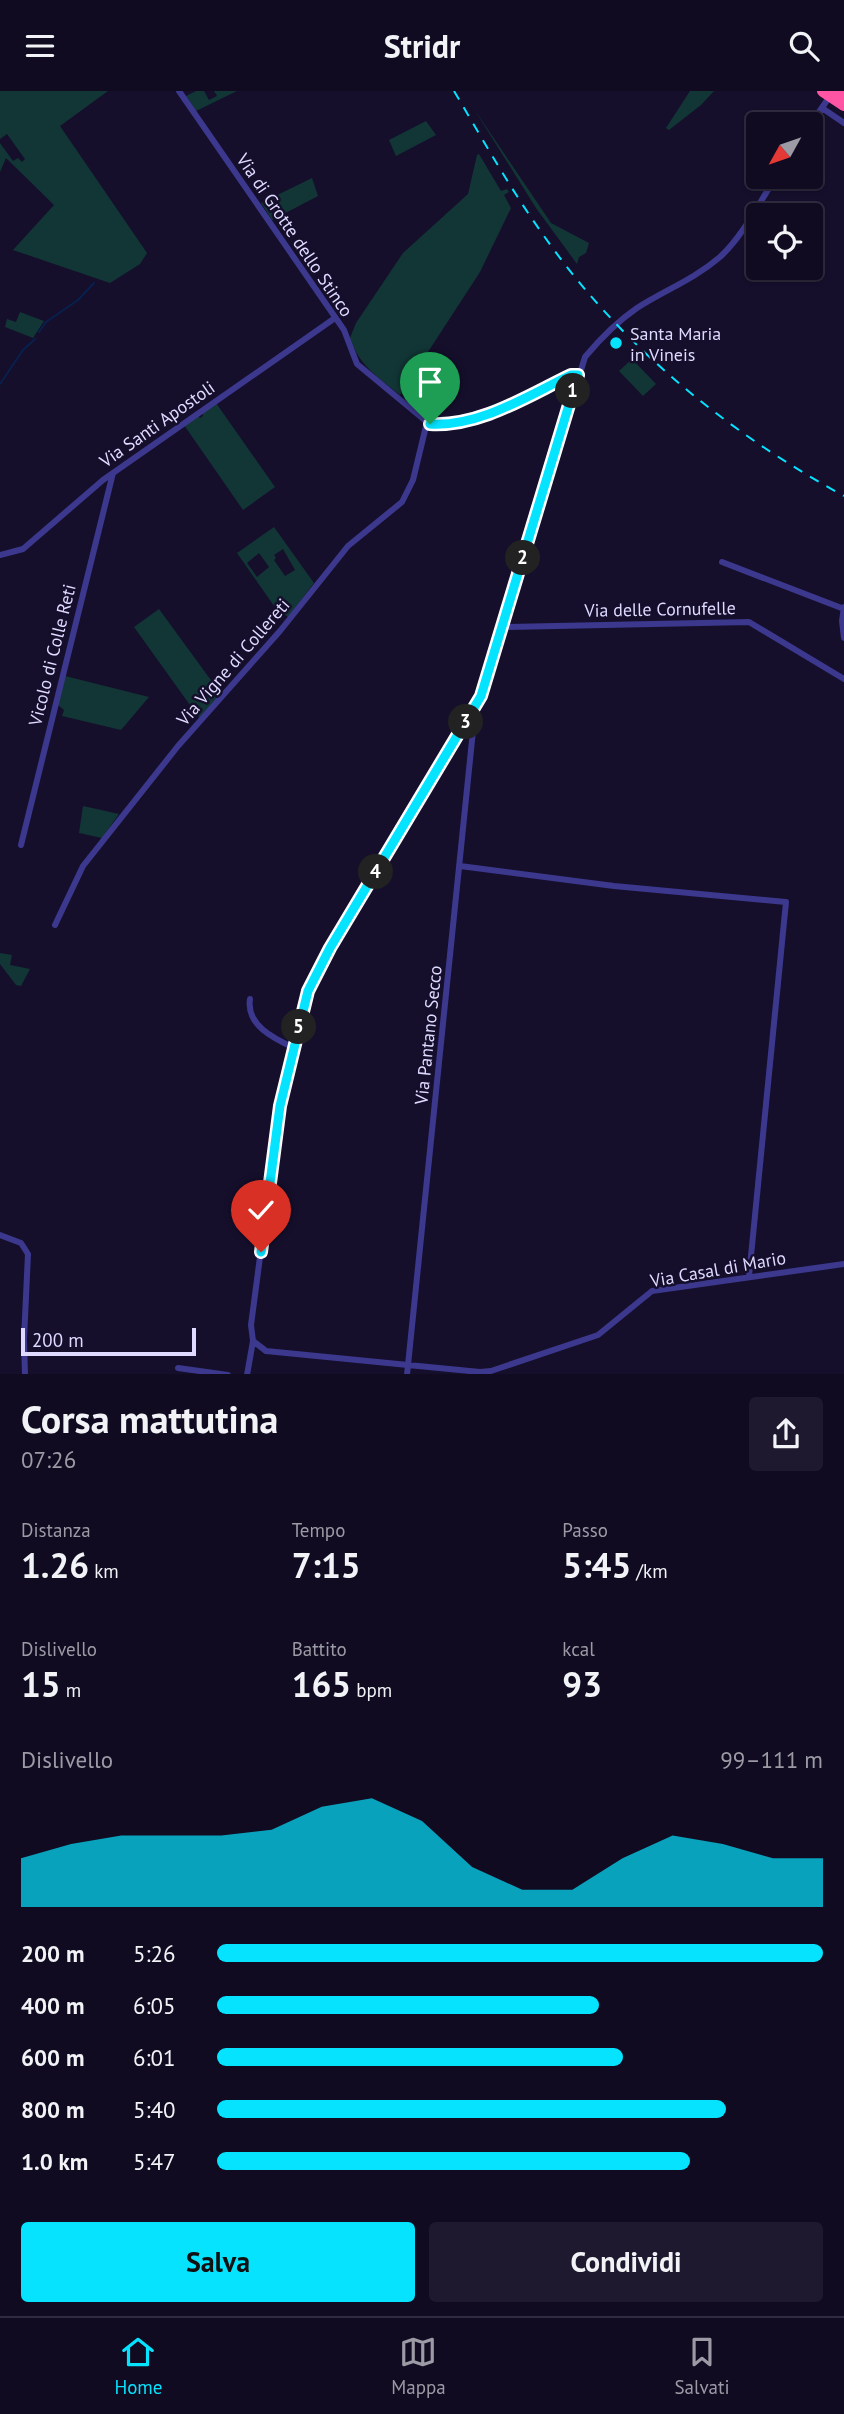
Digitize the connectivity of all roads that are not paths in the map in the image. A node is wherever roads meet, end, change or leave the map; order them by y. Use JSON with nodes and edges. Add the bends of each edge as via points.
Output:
{"nodes":[{"id":1,"x":179,"y":91,"type":"edge"},
{"id":2,"x":833,"y":91,"type":"edge"},
{"id":3,"x":825,"y":96,"type":"edge"},
{"id":4,"x":844,"y":105,"type":"edge"},
{"id":5,"x":822,"y":108,"type":"junction"},
{"id":6,"x":819,"y":112,"type":"edge"},
{"id":7,"x":844,"y":123,"type":"edge"},
{"id":8,"x":768,"y":189,"type":"edge"},
{"id":9,"x":335,"y":317,"type":"junction"},
{"id":10,"x":578,"y":375,"type":"junction"},
{"id":11,"x":427,"y":422,"type":"junction"},
{"id":12,"x":113,"y":473,"type":"junction"},
{"id":13,"x":0,"y":555,"type":"edge"},
{"id":14,"x":722,"y":562,"type":"dead end"},
{"id":15,"x":844,"y":608,"type":"edge"},
{"id":16,"x":503,"y":627,"type":"junction"},
{"id":17,"x":844,"y":638,"type":"edge"},
{"id":18,"x":844,"y":679,"type":"edge"},
{"id":19,"x":476,"y":707,"type":"junction"},
{"id":20,"x":21,"y":845,"type":"dead end"},
{"id":21,"x":460,"y":866,"type":"junction"},
{"id":22,"x":55,"y":925,"type":"dead end"},
{"id":23,"x":250,"y":999,"type":"dead end"},
{"id":24,"x":294,"y":1048,"type":"junction"},
{"id":25,"x":0,"y":1235,"type":"edge"},
{"id":26,"x":844,"y":1264,"type":"edge"},
{"id":27,"x":748,"y":1276,"type":"junction"},
{"id":28,"x":253,"y":1341,"type":"junction"},
{"id":29,"x":408,"y":1365,"type":"junction"},
{"id":30,"x":178,"y":1368,"type":"dead end"},
{"id":31,"x":25,"y":1374,"type":"edge"},
{"id":32,"x":228,"y":1374,"type":"edge"},
{"id":33,"x":247,"y":1374,"type":"edge"},
{"id":34,"x":407,"y":1374,"type":"edge"}],
"edges":[{"from":1,"to":9,"type":"street","name":"Via di Grotte dello Stinco"},
{"from":2,"to":3,"type":"street"},
{"from":3,"to":4,"type":"highway"},
{"from":3,"to":5,"type":"street"},
{"from":5,"to":6,"type":"street"},
{"from":5,"to":7,"type":"street"},
{"from":8,"to":10,"type":"street","via":[[722,255],[696,276],[636,309],[585,356]]},
{"from":9,"to":11,"type":"street","name":"Via di Grotte dello Stinco","via":[[358,363]]},
{"from":9,"to":12,"type":"street","name":"Via Santi Apostoli"},
{"from":10,"to":11,"type":"street","via":[[491,414]]},
{"from":10,"to":16,"type":"street"},
{"from":11,"to":22,"type":"street","name":"Via Vigne di Collereti","via":[[413,480],[402,502],[348,546],[272,641],[178,746],[83,866]]},
{"from":12,"to":13,"type":"street","name":"Via Santi Apostoli","via":[[23,549]]},
{"from":12,"to":20,"type":"street","name":"Vicolo di Colle Reti"},
{"from":14,"to":15,"type":"street"},
{"from":15,"to":17,"type":"street"},
{"from":16,"to":18,"type":"street","name":"Via delle Cornufelle","via":[[749,622]]},
{"from":16,"to":19,"type":"street"},
{"from":19,"to":21,"type":"street","name":"Via Pantano Secco"},
{"from":19,"to":24,"type":"street","via":[[324,958],[308,991]]},
{"from":21,"to":27,"type":"street","via":[[786,902]]},
{"from":21,"to":29,"type":"street","name":"Via Pantano Secco"},
{"from":23,"to":24,"type":"street","via":[[252,1019]]},
{"from":24,"to":28,"type":"street","via":[[280,1106],[251,1325]]},
{"from":25,"to":31,"type":"street","via":[[21,1243],[28,1254]]},
{"from":26,"to":27,"type":"street","name":"Via Casal di Mario"},
{"from":27,"to":29,"type":"street","name":"Via Casal di Mario","via":[[652,1291],[598,1335],[491,1371]]},
{"from":28,"to":29,"type":"street","name":"Via Casal di Mario","via":[[266,1351]]},
{"from":28,"to":33,"type":"street"},
{"from":29,"to":34,"type":"street","name":"Via Pantano Secco"},
{"from":30,"to":32,"type":"street"}]}
